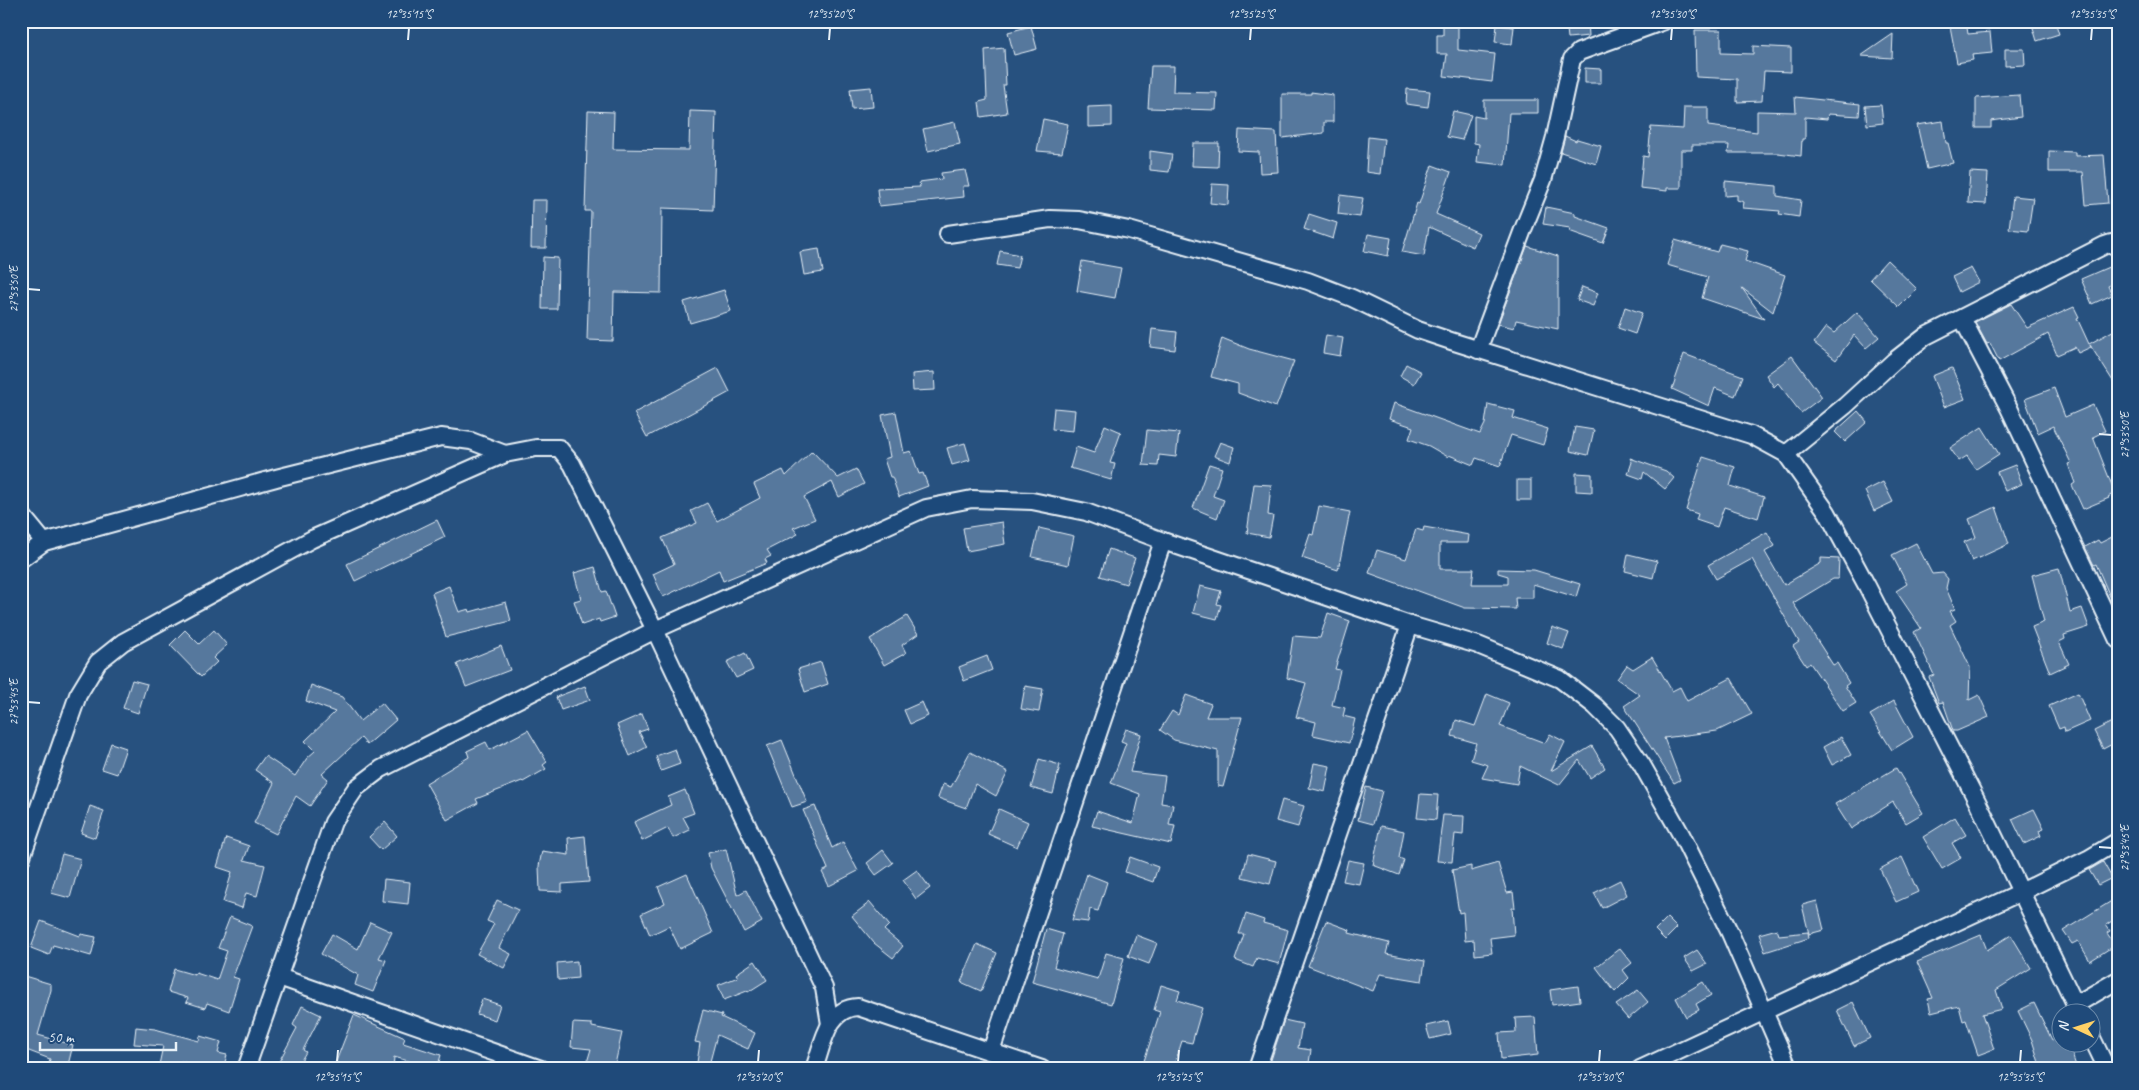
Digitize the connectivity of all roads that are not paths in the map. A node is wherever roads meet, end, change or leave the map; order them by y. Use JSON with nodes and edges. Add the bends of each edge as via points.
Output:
{"nodes":[{"id":1,"x":1664,"y":21,"type":"edge"},
{"id":2,"x":948,"y":234,"type":"dead end"},
{"id":3,"x":2118,"y":248,"type":"edge"},
{"id":4,"x":1962,"y":318,"type":"junction"},
{"id":5,"x":1478,"y":350,"type":"junction"},
{"id":6,"x":505,"y":454,"type":"junction"},
{"id":7,"x":1786,"y":454,"type":"junction"},
{"id":8,"x":21,"y":514,"type":"edge"},
{"id":9,"x":1163,"y":541,"type":"junction"},
{"id":10,"x":44,"y":542,"type":"junction"},
{"id":11,"x":21,"y":559,"type":"edge"},
{"id":12,"x":1410,"y":625,"type":"junction"},
{"id":13,"x":655,"y":630,"type":"junction"},
{"id":14,"x":2118,"y":640,"type":"edge"},
{"id":15,"x":2118,"y":841,"type":"edge"},
{"id":16,"x":21,"y":859,"type":"edge"},
{"id":17,"x":2019,"y":893,"type":"junction"},
{"id":18,"x":279,"y":977,"type":"junction"},
{"id":19,"x":2118,"y":980,"type":"edge"},
{"id":20,"x":824,"y":988,"type":"junction"},
{"id":21,"x":2074,"y":1002,"type":"edge"},
{"id":22,"x":2087,"y":1002,"type":"edge"},
{"id":23,"x":858,"y":1007,"type":"junction"},
{"id":24,"x":1764,"y":1012,"type":"junction"},
{"id":25,"x":830,"y":1024,"type":"junction"},
{"id":26,"x":991,"y":1051,"type":"junction"},
{"id":27,"x":2099,"y":1052,"type":"edge"},
{"id":28,"x":246,"y":1069,"type":"edge"},
{"id":29,"x":541,"y":1069,"type":"edge"},
{"id":30,"x":814,"y":1069,"type":"edge"},
{"id":31,"x":1042,"y":1069,"type":"edge"},
{"id":32,"x":1257,"y":1069,"type":"edge"},
{"id":33,"x":1640,"y":1069,"type":"edge"},
{"id":34,"x":1789,"y":1069,"type":"edge"},
{"id":35,"x":2107,"y":1069,"type":"edge"}],
"edges":[{"from":1,"to":5,"type":"street","via":[[1579,52],[1572,59],[1543,180]]},
{"from":2,"to":5,"type":"street","via":[[1050,219],[1079,220],[1129,230],[1308,281],[1418,330]]},
{"from":3,"to":4,"type":"street","via":[[2111,243],[2105,245]]},
{"from":4,"to":7,"type":"street","via":[[1926,336]]},
{"from":4,"to":14,"type":"street","via":[[2010,408]]},
{"from":5,"to":7,"type":"street","via":[[1751,435]]},
{"from":6,"to":10,"type":"street","via":[[471,441],[441,437],[276,478]]},
{"from":6,"to":13,"type":"street","via":[[536,448],[559,448],[572,464]]},
{"from":6,"to":16,"type":"street","via":[[312,539],[123,642],[98,662],[78,695]]},
{"from":7,"to":17,"type":"street","via":[[1826,512],[1867,586],[1978,803]]},
{"from":8,"to":10,"type":"street"},
{"from":9,"to":12,"type":"street"},
{"from":9,"to":13,"type":"street","via":[[1086,512],[1032,501],[972,499],[926,508]]},
{"from":9,"to":26,"type":"street"},
{"from":10,"to":11,"type":"street"},
{"from":12,"to":24,"type":"street","via":[[1478,645],[1560,679],[1617,728],[1682,836],[1730,933]]},
{"from":12,"to":32,"type":"street"},
{"from":13,"to":18,"type":"street","via":[[381,769],[356,788],[333,822]]},
{"from":13,"to":20,"type":"street"},
{"from":15,"to":17,"type":"street"},
{"from":17,"to":21,"type":"street"},
{"from":17,"to":24,"type":"street"},
{"from":18,"to":28,"type":"street"},
{"from":18,"to":29,"type":"street"},
{"from":19,"to":22,"type":"street"},
{"from":20,"to":23,"type":"street"},
{"from":20,"to":25,"type":"street"},
{"from":23,"to":25,"type":"street","via":[[838,1012]]},
{"from":23,"to":26,"type":"street"},
{"from":24,"to":33,"type":"street"},
{"from":24,"to":34,"type":"street"},
{"from":25,"to":30,"type":"street"},
{"from":26,"to":31,"type":"street"},
{"from":27,"to":35,"type":"street"}]}
